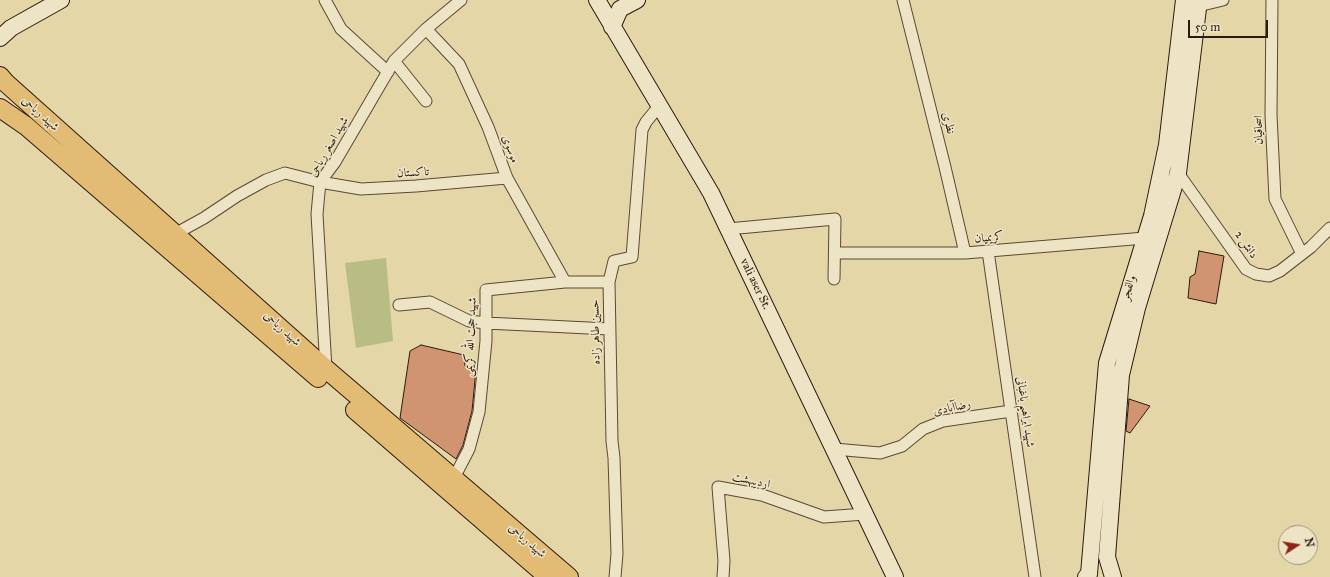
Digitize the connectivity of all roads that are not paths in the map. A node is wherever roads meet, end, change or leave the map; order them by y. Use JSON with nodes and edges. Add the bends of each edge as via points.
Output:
{"nodes":[{"id":1,"x":61,"y":0,"type":"edge"},
{"id":2,"x":325,"y":0,"type":"edge"},
{"id":3,"x":461,"y":0,"type":"edge"},
{"id":4,"x":597,"y":0,"type":"edge"},
{"id":5,"x":637,"y":0,"type":"edge"},
{"id":6,"x":903,"y":0,"type":"edge"},
{"id":7,"x":1223,"y":0,"type":"edge"},
{"id":8,"x":1272,"y":0,"type":"edge"},
{"id":9,"x":1194,"y":2,"type":"edge"},
{"id":10,"x":612,"y":27,"type":"junction"},
{"id":11,"x":426,"y":29,"type":"junction"},
{"id":12,"x":4,"y":32,"type":"edge"},
{"id":13,"x":394,"y":61,"type":"junction"},
{"id":14,"x":388,"y":72,"type":"junction"},
{"id":15,"x":0,"y":76,"type":"edge"},
{"id":16,"x":426,"y":101,"type":"dead end"},
{"id":17,"x":659,"y":106,"type":"junction"},
{"id":18,"x":0,"y":108,"type":"edge"},
{"id":19,"x":1178,"y":173,"type":"junction"},
{"id":20,"x":507,"y":178,"type":"junction"},
{"id":21,"x":320,"y":182,"type":"junction"},
{"id":22,"x":1330,"y":228,"type":"edge"},
{"id":23,"x":728,"y":229,"type":"junction"},
{"id":24,"x":175,"y":234,"type":"junction"},
{"id":25,"x":1145,"y":238,"type":"junction"},
{"id":26,"x":988,"y":251,"type":"junction"},
{"id":27,"x":835,"y":253,"type":"junction"},
{"id":28,"x":965,"y":253,"type":"junction"},
{"id":29,"x":1302,"y":254,"type":"junction"},
{"id":30,"x":834,"y":279,"type":"dead end"},
{"id":31,"x":565,"y":282,"type":"junction"},
{"id":32,"x":609,"y":282,"type":"junction"},
{"id":33,"x":399,"y":305,"type":"dead end"},
{"id":34,"x":486,"y":323,"type":"junction"},
{"id":35,"x":609,"y":329,"type":"junction"},
{"id":36,"x":326,"y":369,"type":"junction"},
{"id":37,"x":1011,"y":411,"type":"junction"},
{"id":38,"x":834,"y":449,"type":"junction"},
{"id":39,"x":454,"y":478,"type":"junction"},
{"id":40,"x":865,"y":514,"type":"junction"},
{"id":41,"x":1111,"y":574,"type":"edge"},
{"id":42,"x":1088,"y":576,"type":"edge"},
{"id":43,"x":548,"y":577,"type":"edge"},
{"id":44,"x":569,"y":577,"type":"edge"},
{"id":45,"x":615,"y":577,"type":"edge"},
{"id":46,"x":723,"y":577,"type":"edge"},
{"id":47,"x":895,"y":577,"type":"edge"},
{"id":48,"x":1035,"y":577,"type":"edge"}],
"edges":[{"from":1,"to":12,"type":"street"},
{"from":2,"to":14,"type":"street","via":[[341,28]]},
{"from":3,"to":11,"type":"street","name":"شهید اصغر ریاحی"},
{"from":4,"to":10,"type":"street","name":"vali aser St."},
{"from":5,"to":10,"type":"street","via":[[620,10]]},
{"from":6,"to":28,"type":"street","name":"نظری"},
{"from":7,"to":9,"type":"street"},
{"from":8,"to":29,"type":"street","name":"اسحاقیان","via":[[1271,114],[1275,199]]},
{"from":9,"to":19,"type":"street","name":"والفجر"},
{"from":9,"to":25,"type":"street","name":"والفجر","via":[[1168,145]]},
{"from":10,"to":17,"type":"street","name":"vali aser St."},
{"from":11,"to":13,"type":"street","name":"شهید اصغر ریاحی"},
{"from":11,"to":20,"type":"street","name":"موسوی","via":[[459,64],[488,127]]},
{"from":13,"to":14,"type":"street","name":"شهید اصغر ریاحی"},
{"from":13,"to":16,"type":"street"},
{"from":14,"to":21,"type":"street","name":"شهید اصغر ریاحی","via":[[335,162]]},
{"from":15,"to":24,"type":"main road","name":"شهید ریاحی"},
{"from":17,"to":23,"type":"street","name":"vali aser St."},
{"from":17,"to":32,"type":"street","name":"حسین طاهر زاده","via":[[642,130],[632,257],[614,261]]},
{"from":18,"to":43,"type":"main road","name":"شهید ریاحی","via":[[32,131]]},
{"from":19,"to":29,"type":"street","name":"دانش 2","via":[[1246,269],[1269,276]]},
{"from":19,"to":41,"type":"street","name":"والفجر","via":[[1137,308],[1121,375],[1107,557]]},
{"from":20,"to":21,"type":"street","name":"تاکستان","via":[[361,189]]},
{"from":20,"to":31,"type":"street","name":"موسوی"},
{"from":21,"to":24,"type":"street","name":"تاکستان","via":[[285,173],[237,196]]},
{"from":21,"to":36,"type":"street","name":"شهید اصغر ریاحی","via":[[317,214]]},
{"from":22,"to":29,"type":"street","name":"دانش 2"},
{"from":23,"to":27,"type":"street","via":[[835,219]]},
{"from":23,"to":38,"type":"street","name":"vali aser St."},
{"from":24,"to":36,"type":"main road","name":"شهید ریاحی"},
{"from":25,"to":26,"type":"street","name":"کریمیان"},
{"from":25,"to":42,"type":"street","name":"والفجر","via":[[1107,362]]},
{"from":26,"to":28,"type":"street","name":"کریمیان"},
{"from":26,"to":37,"type":"street","name":"شهید ابراهیم باغبانی"},
{"from":27,"to":28,"type":"street","name":"کریمیان"},
{"from":27,"to":30,"type":"street"},
{"from":31,"to":32,"type":"street","name":"شهید حجت الله کریمی"},
{"from":31,"to":34,"type":"street","name":"شهید حجت الله کریمی","via":[[486,290]]},
{"from":32,"to":35,"type":"street","name":"حسین طاهر زاده"},
{"from":33,"to":34,"type":"street","via":[[430,302],[469,321]]},
{"from":34,"to":35,"type":"street"},
{"from":34,"to":39,"type":"street","name":"شهید حجت الله کریمی","via":[[479,412],[469,449]]},
{"from":35,"to":45,"type":"street","name":"حسین طاهر زاده","via":[[617,554]]},
{"from":36,"to":39,"type":"main road","name":"شهید ریاحی"},
{"from":37,"to":38,"type":"street","name":"رضاآبادی","via":[[943,421],[923,429],[902,446],[880,453]]},
{"from":37,"to":48,"type":"street","name":"شهید ابراهیم باغبانی"},
{"from":38,"to":40,"type":"street","name":"vali aser St."},
{"from":39,"to":44,"type":"main road","name":"شهید ریاحی"},
{"from":40,"to":46,"type":"street","name":"اردیبهشت","via":[[824,517],[762,495],[718,487]]},
{"from":40,"to":47,"type":"street","name":"vali aser St."}]}
